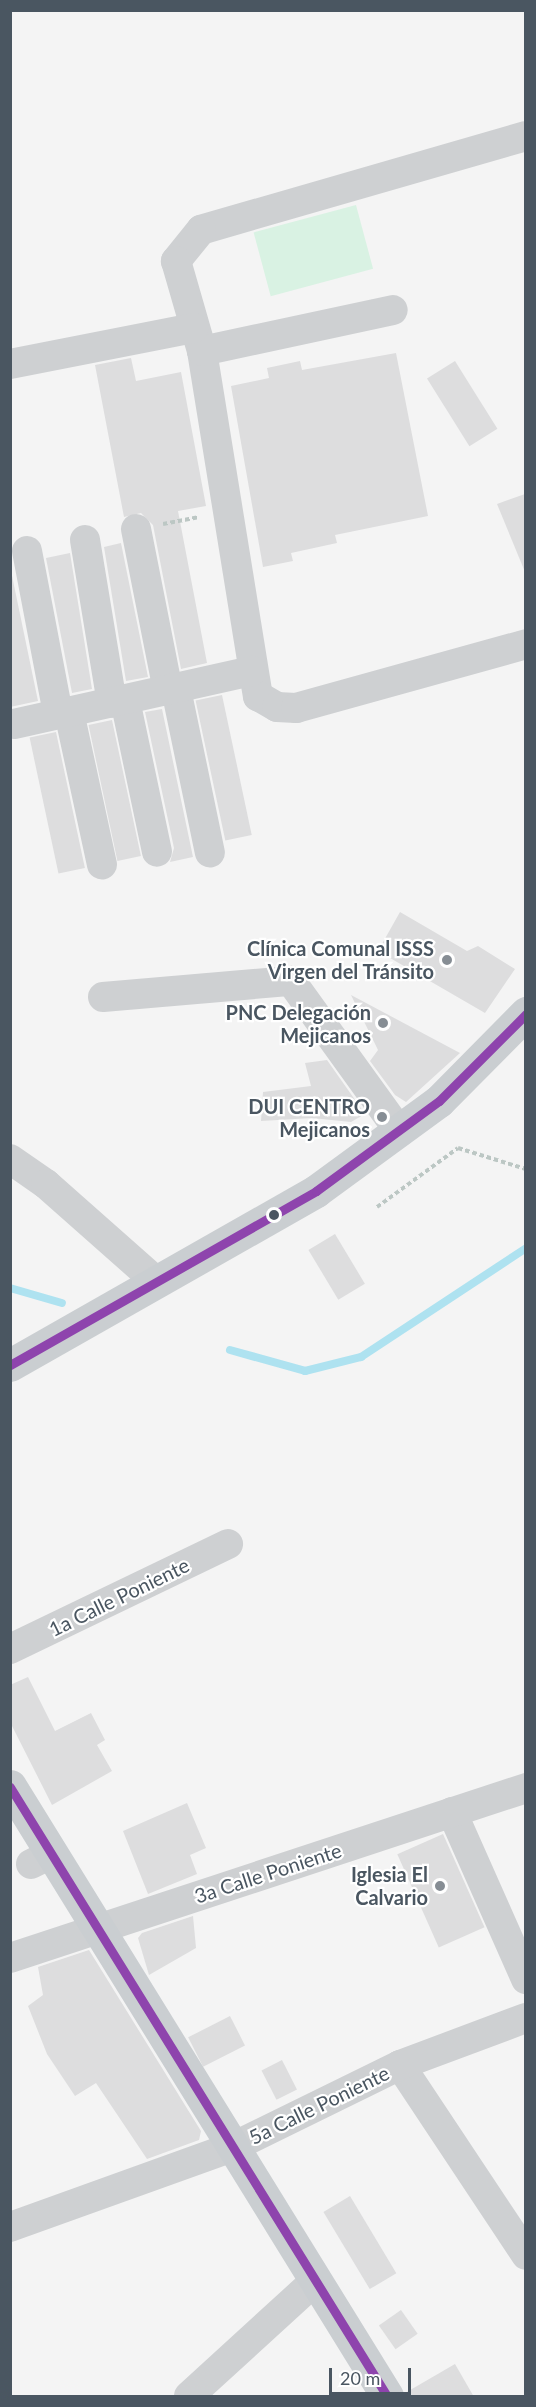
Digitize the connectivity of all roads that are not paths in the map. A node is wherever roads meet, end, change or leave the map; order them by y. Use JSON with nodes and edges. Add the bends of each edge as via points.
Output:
{"nodes":[{"id":1,"x":525,"y":136,"type":"edge"},
{"id":2,"x":393,"y":310,"type":"dead end"},
{"id":3,"x":198,"y":340,"type":"junction"},
{"id":4,"x":10,"y":364,"type":"edge"},
{"id":5,"x":136,"y":529,"type":"dead end"},
{"id":6,"x":85,"y":540,"type":"dead end"},
{"id":7,"x":27,"y":551,"type":"dead end"},
{"id":8,"x":525,"y":644,"type":"edge"},
{"id":9,"x":252,"y":671,"type":"junction"},
{"id":10,"x":172,"y":690,"type":"junction"},
{"id":11,"x":119,"y":701,"type":"junction"},
{"id":12,"x":64,"y":713,"type":"junction"},
{"id":13,"x":14,"y":724,"type":"dead end"},
{"id":14,"x":156,"y":852,"type":"dead end"},
{"id":15,"x":210,"y":853,"type":"dead end"},
{"id":16,"x":102,"y":864,"type":"dead end"},
{"id":17,"x":103,"y":997,"type":"dead end"},
{"id":18,"x":525,"y":1013,"type":"edge"},
{"id":19,"x":400,"y":1132,"type":"junction"},
{"id":20,"x":10,"y":1159,"type":"edge"},
{"id":21,"x":158,"y":1283,"type":"junction"},
{"id":22,"x":10,"y":1365,"type":"edge"},
{"id":23,"x":228,"y":1544,"type":"dead end"},
{"id":24,"x":10,"y":1649,"type":"edge"},
{"id":25,"x":10,"y":1786,"type":"edge"},
{"id":26,"x":525,"y":1788,"type":"edge"},
{"id":27,"x":452,"y":1812,"type":"junction"},
{"id":28,"x":98,"y":1928,"type":"junction"},
{"id":29,"x":10,"y":1958,"type":"edge"},
{"id":30,"x":525,"y":1978,"type":"edge"},
{"id":31,"x":525,"y":2018,"type":"edge"},
{"id":32,"x":400,"y":2065,"type":"junction"},
{"id":33,"x":235,"y":2146,"type":"junction"},
{"id":34,"x":10,"y":2227,"type":"edge"},
{"id":35,"x":525,"y":2255,"type":"edge"},
{"id":36,"x":315,"y":2281,"type":"junction"},
{"id":37,"x":189,"y":2397,"type":"edge"},
{"id":38,"x":387,"y":2397,"type":"edge"}],
"edges":[{"from":1,"to":3,"type":"street","via":[[201,230],[176,261]]},
{"from":2,"to":3,"type":"street"},
{"from":3,"to":4,"type":"street"},
{"from":3,"to":9,"type":"street"},
{"from":5,"to":10,"type":"street"},
{"from":6,"to":11,"type":"street"},
{"from":7,"to":12,"type":"street"},
{"from":8,"to":9,"type":"street","via":[[296,708],[277,707],[258,696]]},
{"from":9,"to":10,"type":"street"},
{"from":10,"to":11,"type":"street"},
{"from":10,"to":15,"type":"street"},
{"from":11,"to":12,"type":"street"},
{"from":11,"to":14,"type":"street"},
{"from":12,"to":13,"type":"street"},
{"from":12,"to":16,"type":"street"},
{"from":17,"to":19,"type":"street","via":[[291,981]]},
{"from":18,"to":19,"type":"main road","via":[[476,1068]]},
{"from":19,"to":21,"type":"main road","via":[[315,1191]]},
{"from":20,"to":21,"type":"street","via":[[46,1184]]},
{"from":21,"to":22,"type":"main road"},
{"from":23,"to":24,"type":"street","name":"1a Calle Poniente"},
{"from":25,"to":28,"type":"main road","via":[[41,1859]]},
{"from":26,"to":27,"type":"street","name":"3a Calle Poniente"},
{"from":27,"to":28,"type":"street","name":"3a Calle Poniente"},
{"from":27,"to":30,"type":"street"},
{"from":28,"to":29,"type":"street","name":"3a Calle Poniente"},
{"from":28,"to":33,"type":"main road"},
{"from":31,"to":32,"type":"street","name":"5a Calle Poniente"},
{"from":32,"to":33,"type":"street","name":"5a Calle Poniente"},
{"from":32,"to":35,"type":"street"},
{"from":33,"to":34,"type":"street","name":"5a Calle Poniente"},
{"from":33,"to":36,"type":"main road"},
{"from":36,"to":37,"type":"street"},
{"from":36,"to":38,"type":"main road"}]}
